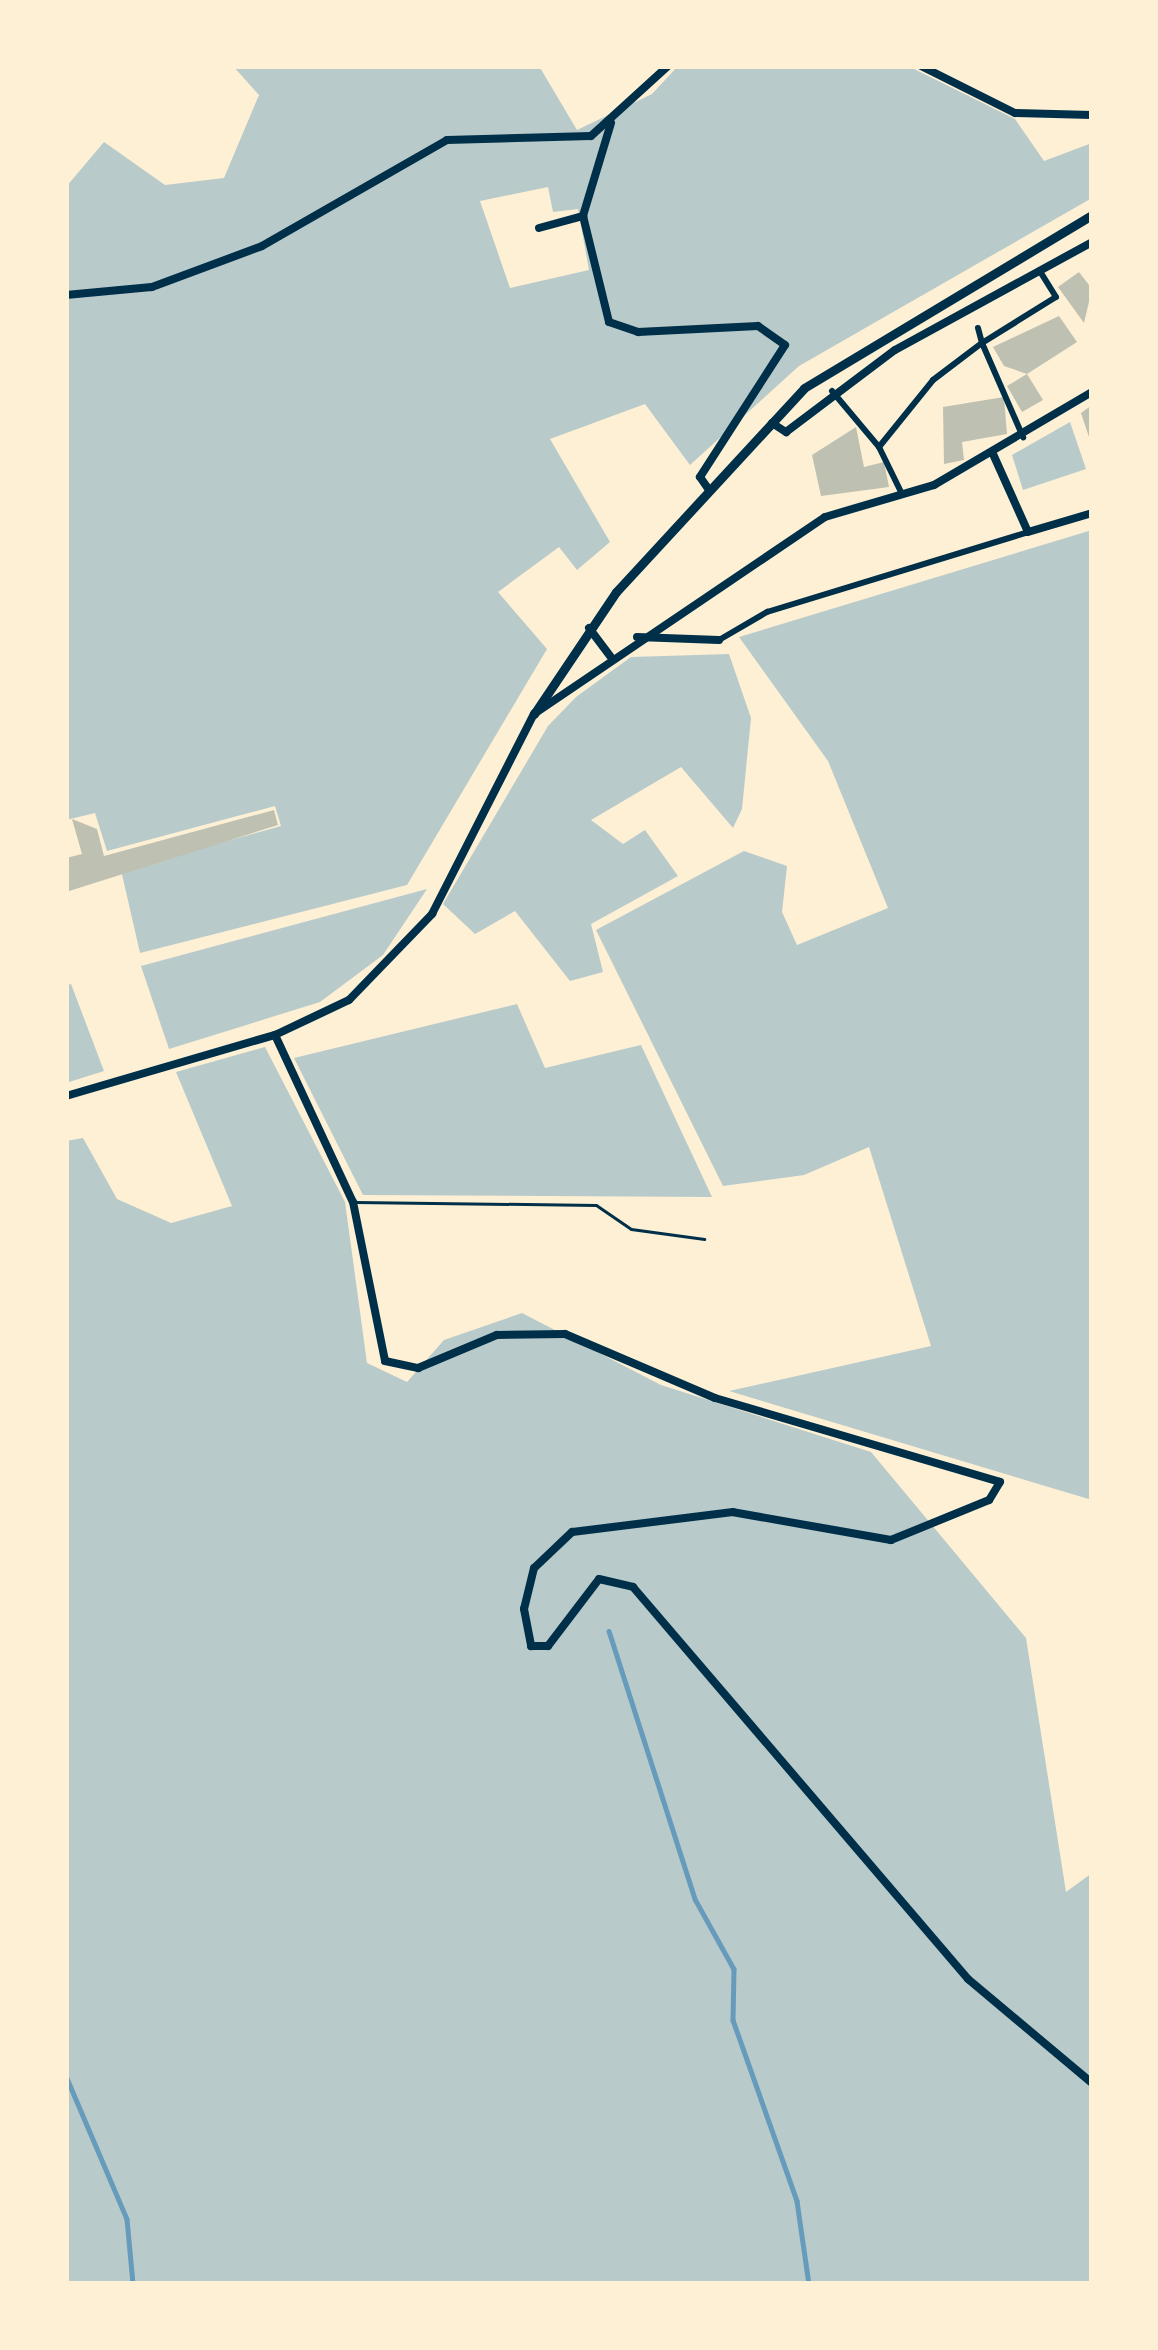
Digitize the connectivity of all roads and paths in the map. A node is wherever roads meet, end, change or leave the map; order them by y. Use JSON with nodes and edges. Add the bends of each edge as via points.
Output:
{"nodes":[{"id":1,"x":668,"y":66,"type":"edge"},
{"id":2,"x":921,"y":66,"type":"edge"},
{"id":3,"x":1092,"y":115,"type":"edge"},
{"id":4,"x":611,"y":123,"type":"junction"},
{"id":5,"x":1092,"y":215,"type":"edge"},
{"id":6,"x":584,"y":217,"type":"junction"},
{"id":7,"x":539,"y":227,"type":"dead end"},
{"id":8,"x":1092,"y":242,"type":"edge"},
{"id":9,"x":1040,"y":272,"type":"junction"},
{"id":10,"x":66,"y":295,"type":"edge"},
{"id":11,"x":978,"y":328,"type":"dead end"},
{"id":12,"x":982,"y":343,"type":"junction"},
{"id":13,"x":832,"y":391,"type":"junction"},
{"id":14,"x":1092,"y":392,"type":"edge"},
{"id":15,"x":770,"y":422,"type":"junction"},
{"id":16,"x":1024,"y":437,"type":"junction"},
{"id":17,"x":879,"y":447,"type":"junction"},
{"id":18,"x":993,"y":454,"type":"junction"},
{"id":19,"x":710,"y":490,"type":"junction"},
{"id":20,"x":902,"y":494,"type":"junction"},
{"id":21,"x":1092,"y":513,"type":"edge"},
{"id":22,"x":1028,"y":532,"type":"junction"},
{"id":23,"x":589,"y":627,"type":"junction"},
{"id":24,"x":637,"y":637,"type":"junction"},
{"id":25,"x":719,"y":640,"type":"joint"},
{"id":26,"x":611,"y":657,"type":"junction"},
{"id":27,"x":534,"y":713,"type":"junction"},
{"id":28,"x":274,"y":1035,"type":"junction"},
{"id":29,"x":66,"y":1096,"type":"edge"},
{"id":30,"x":353,"y":1202,"type":"junction"},
{"id":31,"x":704,"y":1239,"type":"dead end"},
{"id":32,"x":1092,"y":2083,"type":"edge"}],
"edges":[{"from":1,"to":4,"type":"street"},
{"from":2,"to":3,"type":"street","via":[[1015,113]]},
{"from":4,"to":6,"type":"street"},
{"from":4,"to":10,"type":"street","via":[[591,136],[447,140],[262,246],[152,287]]},
{"from":5,"to":15,"type":"street","via":[[839,361]]},
{"from":6,"to":7,"type":"street"},
{"from":6,"to":19,"type":"street","via":[[609,322],[638,332],[758,326],[785,345],[700,477]]},
{"from":8,"to":9,"type":"street"},
{"from":9,"to":12,"type":"street","via":[[1056,298]]},
{"from":9,"to":13,"type":"street"},
{"from":11,"to":12,"type":"street"},
{"from":12,"to":16,"type":"street"},
{"from":12,"to":17,"type":"street","via":[[934,380]]},
{"from":13,"to":15,"type":"street","via":[[786,432]]},
{"from":13,"to":17,"type":"street"},
{"from":14,"to":16,"type":"street"},
{"from":15,"to":19,"type":"street"},
{"from":16,"to":18,"type":"street"},
{"from":17,"to":20,"type":"street"},
{"from":18,"to":20,"type":"street"},
{"from":18,"to":22,"type":"street"},
{"from":19,"to":23,"type":"street"},
{"from":20,"to":24,"type":"street","via":[[825,518]]},
{"from":21,"to":22,"type":"street"},
{"from":22,"to":25,"type":"street","via":[[767,612]]},
{"from":23,"to":26,"type":"street"},
{"from":23,"to":27,"type":"street"},
{"from":24,"to":25,"type":"street"},
{"from":24,"to":26,"type":"street"},
{"from":26,"to":27,"type":"street"},
{"from":27,"to":28,"type":"street","via":[[404,954],[349,1000]]},
{"from":28,"to":29,"type":"street"},
{"from":28,"to":30,"type":"street"},
{"from":30,"to":31,"type":"lane","via":[[596,1205],[631,1229]]},
{"from":30,"to":32,"type":"street","via":[[374,1344],[398,1368],[496,1335],[565,1334],[716,1398],[1000,1482],[989,1500],[891,1540],[733,1512],[572,1532],[534,1568],[524,1609],[531,1646],[548,1646],[599,1580],[633,1587],[968,1979]]}]}
